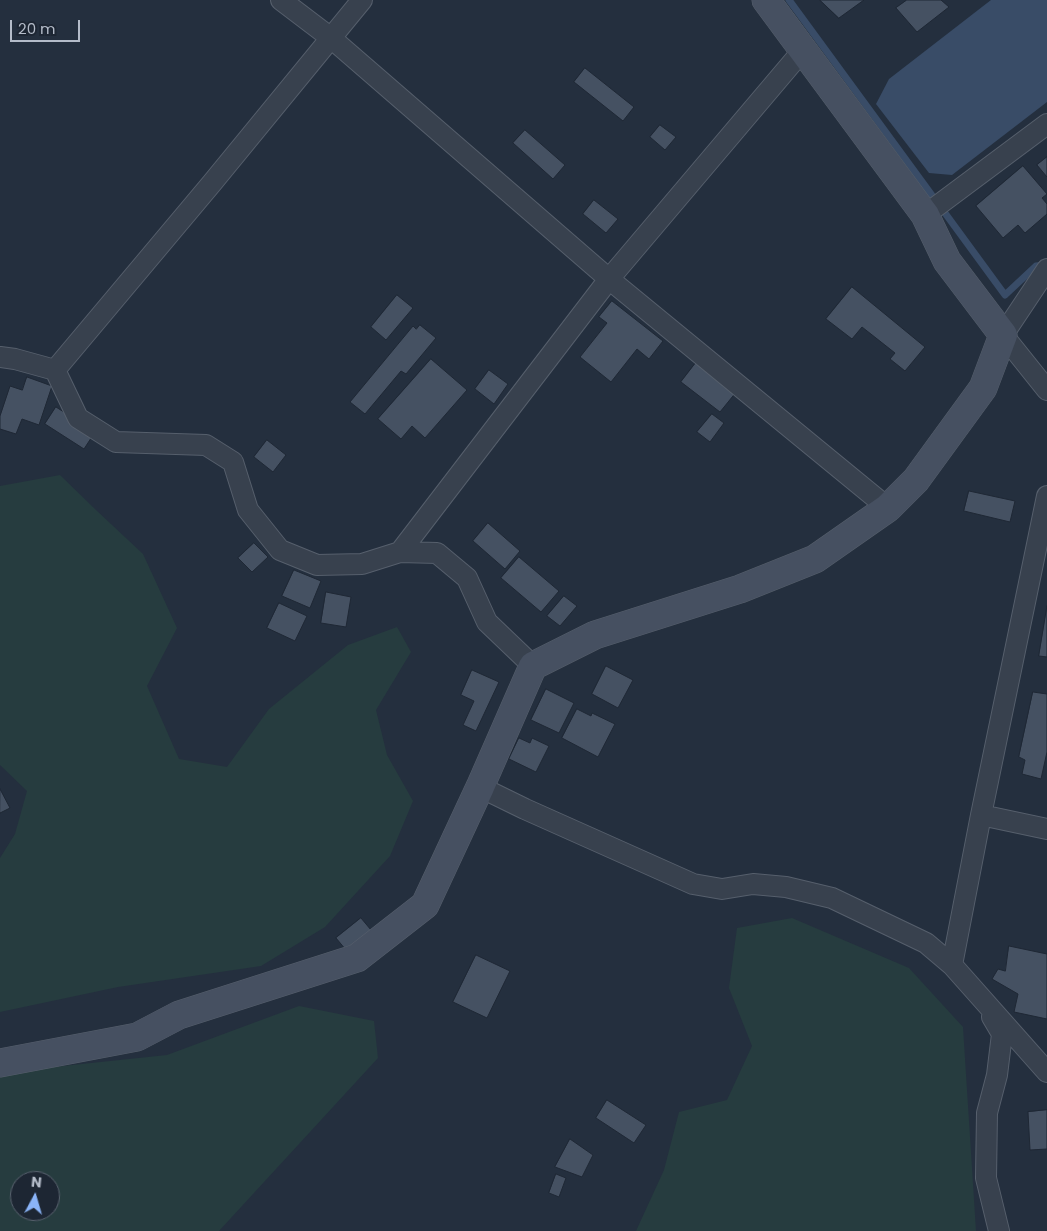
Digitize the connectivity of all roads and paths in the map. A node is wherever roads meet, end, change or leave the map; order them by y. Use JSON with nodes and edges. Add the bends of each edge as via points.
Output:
{"nodes":[{"id":1,"x":281,"y":0,"type":"edge"},
{"id":2,"x":362,"y":0,"type":"edge"},
{"id":3,"x":766,"y":0,"type":"edge"},
{"id":4,"x":331,"y":38,"type":"junction"},
{"id":5,"x":803,"y":50,"type":"junction"},
{"id":6,"x":1047,"y":124,"type":"edge"},
{"id":7,"x":925,"y":215,"type":"junction"},
{"id":8,"x":1047,"y":269,"type":"edge"},
{"id":9,"x":609,"y":279,"type":"junction"},
{"id":10,"x":1003,"y":335,"type":"junction"},
{"id":11,"x":0,"y":357,"type":"edge"},
{"id":12,"x":55,"y":370,"type":"junction"},
{"id":13,"x":1047,"y":390,"type":"edge"},
{"id":14,"x":1047,"y":496,"type":"edge"},
{"id":15,"x":888,"y":508,"type":"junction"},
{"id":16,"x":400,"y":552,"type":"junction"},
{"id":17,"x":532,"y":666,"type":"junction"},
{"id":18,"x":480,"y":787,"type":"junction"},
{"id":19,"x":981,"y":815,"type":"junction"},
{"id":20,"x":1047,"y":829,"type":"edge"},
{"id":21,"x":952,"y":965,"type":"junction"},
{"id":22,"x":985,"y":1004,"type":"junction"},
{"id":23,"x":0,"y":1063,"type":"edge"},
{"id":24,"x":1047,"y":1072,"type":"edge"},
{"id":25,"x":999,"y":1231,"type":"edge"}],
"edges":[{"from":1,"to":4,"type":"street"},
{"from":2,"to":4,"type":"street"},
{"from":3,"to":5,"type":"street"},
{"from":4,"to":9,"type":"street"},
{"from":4,"to":12,"type":"street"},
{"from":5,"to":7,"type":"street"},
{"from":5,"to":9,"type":"street"},
{"from":6,"to":7,"type":"street"},
{"from":7,"to":10,"type":"street","via":[[947,261]]},
{"from":8,"to":10,"type":"street"},
{"from":9,"to":15,"type":"street"},
{"from":9,"to":16,"type":"street"},
{"from":10,"to":13,"type":"street"},
{"from":10,"to":15,"type":"street","via":[[983,388],[916,480]]},
{"from":11,"to":12,"type":"street"},
{"from":12,"to":16,"type":"street","via":[[78,418],[116,442],[206,445],[233,462],[248,510],[280,550],[316,565],[362,564]]},
{"from":14,"to":19,"type":"street"},
{"from":15,"to":17,"type":"street","via":[[816,559],[740,589],[596,635]]},
{"from":16,"to":17,"type":"street","via":[[437,553],[466,578],[487,622]]},
{"from":17,"to":18,"type":"street"},
{"from":18,"to":21,"type":"street","via":[[693,884],[722,889],[762,884],[832,898],[926,943]]},
{"from":18,"to":23,"type":"street","via":[[425,905],[357,958],[179,1015],[137,1037]]},
{"from":19,"to":20,"type":"street"},
{"from":19,"to":21,"type":"street"},
{"from":21,"to":22,"type":"street"},
{"from":22,"to":24,"type":"street"},
{"from":22,"to":25,"type":"street","via":[[1002,1034],[997,1075],[987,1113],[986,1178]]}]}
